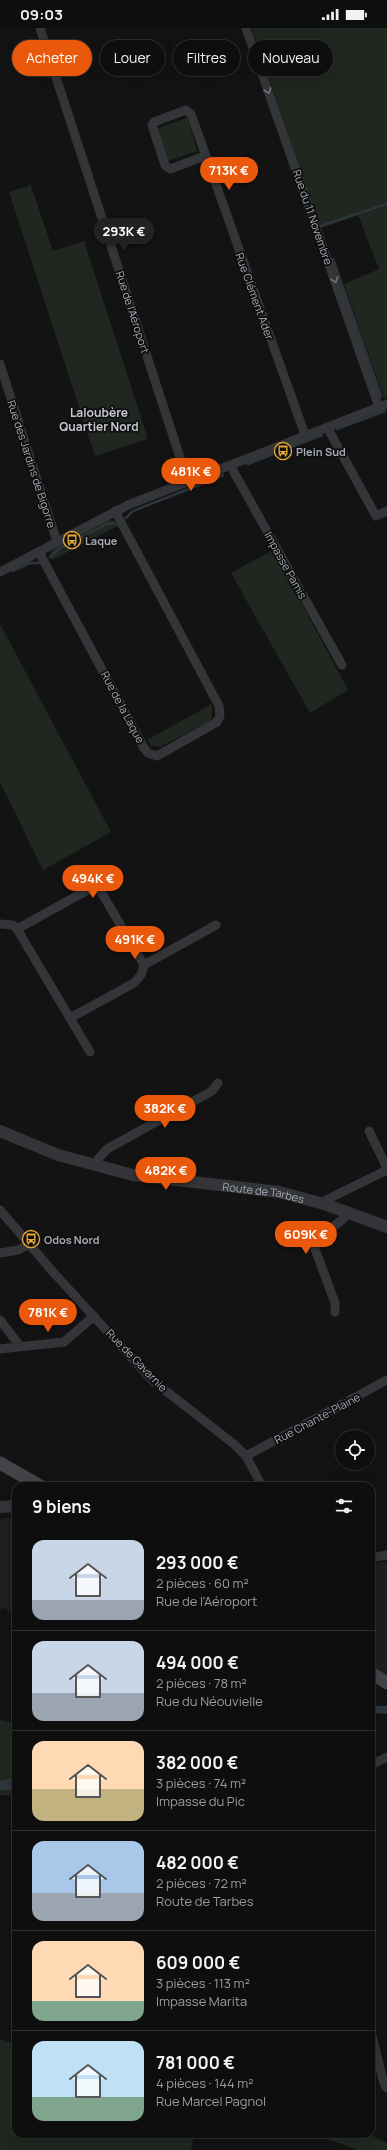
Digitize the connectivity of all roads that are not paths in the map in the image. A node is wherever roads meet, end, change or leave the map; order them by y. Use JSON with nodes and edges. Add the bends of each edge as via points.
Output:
{"nodes":[{"id":1,"x":40,"y":28,"type":"edge"},
{"id":2,"x":246,"y":28,"type":"edge"},
{"id":3,"x":205,"y":156,"type":"junction"},
{"id":4,"x":0,"y":364,"type":"edge"},
{"id":5,"x":383,"y":406,"type":"edge"},
{"id":6,"x":327,"y":427,"type":"junction"},
{"id":7,"x":305,"y":435,"type":"junction"},
{"id":8,"x":230,"y":465,"type":"junction"},
{"id":9,"x":188,"y":482,"type":"junction"},
{"id":10,"x":115,"y":511,"type":"junction"},
{"id":11,"x":387,"y":511,"type":"edge"},
{"id":12,"x":57,"y":542,"type":"junction"},
{"id":13,"x":41,"y":551,"type":"junction"},
{"id":14,"x":1,"y":568,"type":"edge"},
{"id":15,"x":342,"y":665,"type":"dead end"},
{"id":16,"x":0,"y":924,"type":"edge"},
{"id":17,"x":216,"y":925,"type":"dead end"},
{"id":18,"x":17,"y":929,"type":"junction"},
{"id":19,"x":144,"y":965,"type":"junction"},
{"id":20,"x":70,"y":1018,"type":"junction"},
{"id":21,"x":90,"y":1052,"type":"dead end"},
{"id":22,"x":218,"y":1083,"type":"dead end"},
{"id":23,"x":0,"y":1131,"type":"edge"},
{"id":24,"x":369,"y":1131,"type":"dead end"},
{"id":25,"x":96,"y":1165,"type":"junction"},
{"id":26,"x":387,"y":1169,"type":"edge"},
{"id":27,"x":324,"y":1204,"type":"junction"},
{"id":28,"x":0,"y":1210,"type":"edge"},
{"id":29,"x":346,"y":1212,"type":"junction"},
{"id":30,"x":387,"y":1227,"type":"edge"},
{"id":31,"x":29,"y":1244,"type":"junction"},
{"id":32,"x":0,"y":1253,"type":"edge"},
{"id":33,"x":335,"y":1312,"type":"dead end"},
{"id":34,"x":94,"y":1316,"type":"junction"},
{"id":35,"x":0,"y":1320,"type":"edge"},
{"id":36,"x":20,"y":1346,"type":"junction"},
{"id":37,"x":0,"y":1349,"type":"edge"},
{"id":38,"x":387,"y":1380,"type":"edge"},
{"id":39,"x":246,"y":1456,"type":"junction"},
{"id":40,"x":0,"y":1463,"type":"edge"},
{"id":41,"x":33,"y":1482,"type":"edge"},
{"id":42,"x":260,"y":1482,"type":"edge"},
{"id":43,"x":12,"y":1506,"type":"edge"},
{"id":44,"x":0,"y":1507,"type":"edge"},
{"id":45,"x":387,"y":1555,"type":"edge"},
{"id":46,"x":375,"y":1557,"type":"edge"},
{"id":47,"x":375,"y":1676,"type":"edge"},
{"id":48,"x":387,"y":1683,"type":"edge"},
{"id":49,"x":387,"y":1757,"type":"edge"},
{"id":50,"x":375,"y":1763,"type":"edge"},
{"id":51,"x":375,"y":2042,"type":"edge"},
{"id":52,"x":383,"y":2062,"type":"edge"},
{"id":53,"x":387,"y":2088,"type":"edge"}],
"edges":[{"from":1,"to":9,"type":"street","name":"Rue de l'Aéroport"},
{"from":2,"to":5,"type":"street","name":"Rue du 11 Novembre","one_way":true},
{"from":3,"to":3,"type":"street","name":"Rue Clément Ader","via":[[192,114],[186,110],[152,125],[165,165],[170,168]]},
{"from":3,"to":7,"type":"street","name":"Rue Clément Ader"},
{"from":4,"to":12,"type":"street","name":"Rue des Jardins de Bigorre"},
{"from":5,"to":6,"type":"street"},
{"from":6,"to":7,"type":"street"},
{"from":6,"to":11,"type":"street","via":[[376,516]]},
{"from":7,"to":8,"type":"street"},
{"from":8,"to":9,"type":"street"},
{"from":8,"to":15,"type":"street","name":"Impasse Pamis"},
{"from":9,"to":10,"type":"street"},
{"from":10,"to":12,"type":"street"},
{"from":10,"to":13,"type":"street","name":"Rue de la Laque","via":[[219,706],[220,716],[217,722],[157,756],[148,753],[144,748],[41,556]]},
{"from":12,"to":13,"type":"street"},
{"from":13,"to":14,"type":"street"},
{"from":16,"to":18,"type":"street","via":[[13,925]]},
{"from":17,"to":19,"type":"street"},
{"from":18,"to":19,"type":"street","via":[[97,885]]},
{"from":18,"to":20,"type":"street"},
{"from":19,"to":20,"type":"street","via":[[141,975],[134,983]]},
{"from":20,"to":21,"type":"street"},
{"from":22,"to":25,"type":"street","via":[[212,1091],[107,1149]]},
{"from":23,"to":25,"type":"street","name":"Route de Tarbes","via":[[58,1155]]},
{"from":24,"to":26,"type":"street"},
{"from":25,"to":27,"type":"street","name":"Route de Tarbes","via":[[133,1175],[279,1192]]},
{"from":26,"to":27,"type":"street","via":[[326,1200]]},
{"from":27,"to":29,"type":"street","name":"Route de Tarbes"},
{"from":28,"to":31,"type":"street","name":"Rue de Gavarnie"},
{"from":29,"to":30,"type":"street","name":"Route de Tarbes"},
{"from":29,"to":33,"type":"street","via":[[344,1218],[316,1241],[315,1249],[335,1303]]},
{"from":31,"to":32,"type":"street","via":[[18,1250]]},
{"from":31,"to":34,"type":"street","name":"Rue de Gavarnie"},
{"from":34,"to":36,"type":"street","via":[[64,1342]]},
{"from":34,"to":39,"type":"street","name":"Rue de Gavarnie","via":[[152,1380]]},
{"from":35,"to":36,"type":"street"},
{"from":36,"to":37,"type":"street"},
{"from":38,"to":39,"type":"street","name":"Rue Chante-Plaine"},
{"from":39,"to":42,"type":"street","name":"Rue de Gavarnie"},
{"from":40,"to":41,"type":"main road"},
{"from":43,"to":44,"type":"street"},
{"from":45,"to":46,"type":"street"},
{"from":47,"to":48,"type":"main road"},
{"from":49,"to":50,"type":"street"},
{"from":51,"to":52,"type":"street"},
{"from":52,"to":53,"type":"street","via":[[384,2084]]}]}
